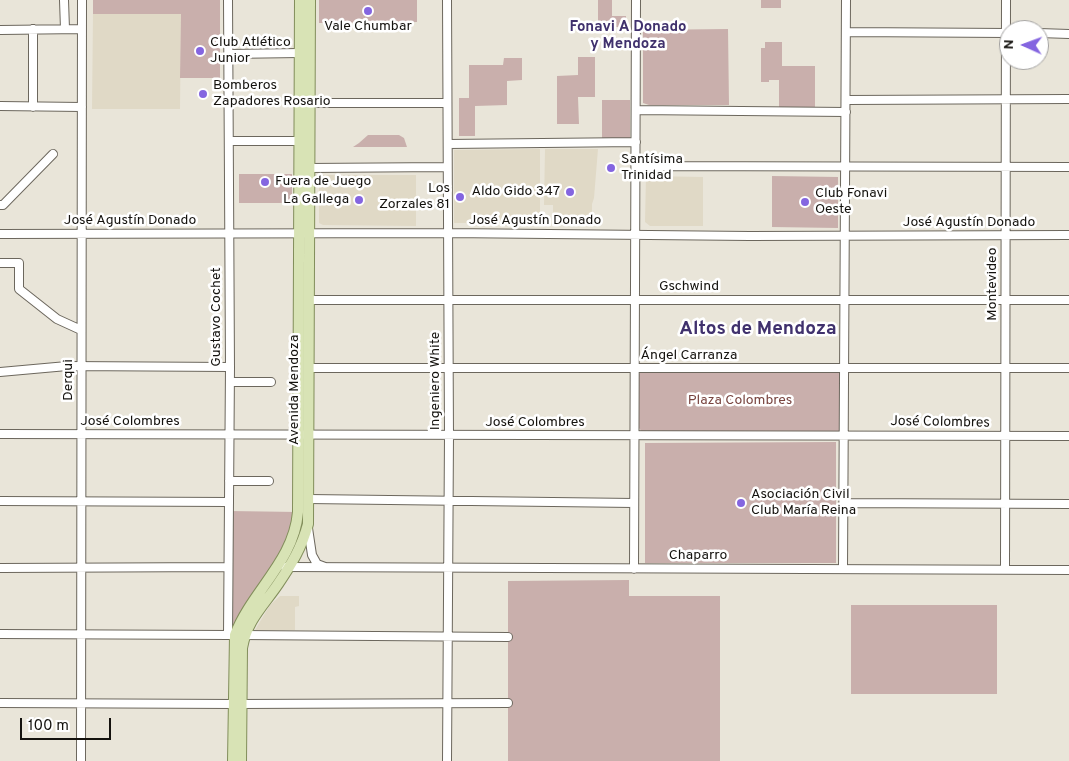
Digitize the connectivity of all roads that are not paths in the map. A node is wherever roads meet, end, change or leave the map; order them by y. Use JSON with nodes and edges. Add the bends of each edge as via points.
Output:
{"nodes":[{"id":1,"x":64,"y":0,"type":"edge"},
{"id":2,"x":82,"y":0,"type":"edge"},
{"id":3,"x":228,"y":0,"type":"edge"},
{"id":4,"x":300,"y":0,"type":"edge"},
{"id":5,"x":310,"y":0,"type":"edge"},
{"id":6,"x":447,"y":0,"type":"edge"},
{"id":7,"x":636,"y":0,"type":"edge"},
{"id":8,"x":846,"y":0,"type":"edge"},
{"id":9,"x":1006,"y":0,"type":"edge"},
{"id":10,"x":1007,"y":20,"type":"edge"},
{"id":11,"x":33,"y":29,"type":"junction"},
{"id":12,"x":65,"y":29,"type":"junction"},
{"id":13,"x":82,"y":29,"type":"junction"},
{"id":14,"x":0,"y":30,"type":"edge"},
{"id":15,"x":846,"y":32,"type":"junction"},
{"id":16,"x":999,"y":33,"type":"edge"},
{"id":17,"x":1049,"y":33,"type":"edge"},
{"id":18,"x":1069,"y":34,"type":"edge"},
{"id":19,"x":305,"y":36,"type":"junction"},
{"id":20,"x":300,"y":53,"type":"junction"},
{"id":21,"x":228,"y":54,"type":"junction"},
{"id":22,"x":1006,"y":70,"type":"edge"},
{"id":23,"x":1006,"y":99,"type":"junction"},
{"id":24,"x":1069,"y":99,"type":"edge"},
{"id":25,"x":846,"y":100,"type":"junction"},
{"id":26,"x":305,"y":103,"type":"junction"},
{"id":27,"x":446,"y":103,"type":"junction"},
{"id":28,"x":0,"y":106,"type":"edge"},
{"id":29,"x":82,"y":106,"type":"junction"},
{"id":30,"x":33,"y":107,"type":"junction"},
{"id":31,"x":636,"y":110,"type":"junction"},
{"id":32,"x":846,"y":112,"type":"junction"},
{"id":33,"x":229,"y":141,"type":"junction"},
{"id":34,"x":300,"y":141,"type":"junction"},
{"id":35,"x":636,"y":142,"type":"junction"},
{"id":36,"x":448,"y":144,"type":"junction"},
{"id":37,"x":53,"y":154,"type":"dead end"},
{"id":38,"x":636,"y":166,"type":"junction"},
{"id":39,"x":845,"y":166,"type":"junction"},
{"id":40,"x":447,"y":167,"type":"junction"},
{"id":41,"x":1005,"y":167,"type":"junction"},
{"id":42,"x":1069,"y":167,"type":"edge"},
{"id":43,"x":309,"y":168,"type":"junction"},
{"id":44,"x":0,"y":205,"type":"edge"},
{"id":45,"x":448,"y":233,"type":"junction"},
{"id":46,"x":0,"y":234,"type":"edge"},
{"id":47,"x":82,"y":234,"type":"junction"},
{"id":48,"x":229,"y":234,"type":"junction"},
{"id":49,"x":304,"y":234,"type":"junction"},
{"id":50,"x":636,"y":234,"type":"junction"},
{"id":51,"x":1005,"y":235,"type":"junction"},
{"id":52,"x":1069,"y":235,"type":"edge"},
{"id":53,"x":845,"y":236,"type":"junction"},
{"id":54,"x":0,"y":262,"type":"edge"},
{"id":55,"x":845,"y":299,"type":"junction"},
{"id":56,"x":309,"y":300,"type":"junction"},
{"id":57,"x":448,"y":300,"type":"junction"},
{"id":58,"x":635,"y":300,"type":"junction"},
{"id":59,"x":1005,"y":300,"type":"junction"},
{"id":60,"x":1069,"y":300,"type":"edge"},
{"id":61,"x":82,"y":330,"type":"junction"},
{"id":62,"x":81,"y":366,"type":"junction"},
{"id":63,"x":230,"y":368,"type":"junction"},
{"id":64,"x":308,"y":368,"type":"junction"},
{"id":65,"x":448,"y":368,"type":"junction"},
{"id":66,"x":1005,"y":368,"type":"junction"},
{"id":67,"x":1069,"y":368,"type":"edge"},
{"id":68,"x":635,"y":369,"type":"junction"},
{"id":69,"x":844,"y":369,"type":"junction"},
{"id":70,"x":0,"y":372,"type":"edge"},
{"id":71,"x":230,"y":382,"type":"junction"},
{"id":72,"x":272,"y":382,"type":"dead end"},
{"id":73,"x":0,"y":434,"type":"edge"},
{"id":74,"x":81,"y":435,"type":"junction"},
{"id":75,"x":230,"y":435,"type":"junction"},
{"id":76,"x":303,"y":435,"type":"junction"},
{"id":77,"x":449,"y":435,"type":"junction"},
{"id":78,"x":844,"y":435,"type":"junction"},
{"id":79,"x":635,"y":436,"type":"junction"},
{"id":80,"x":1005,"y":436,"type":"junction"},
{"id":81,"x":1069,"y":436,"type":"edge"},
{"id":82,"x":229,"y":481,"type":"junction"},
{"id":83,"x":269,"y":481,"type":"dead end"},
{"id":84,"x":308,"y":499,"type":"junction"},
{"id":85,"x":448,"y":500,"type":"junction"},
{"id":86,"x":0,"y":501,"type":"edge"},
{"id":87,"x":81,"y":501,"type":"junction"},
{"id":88,"x":229,"y":502,"type":"junction"},
{"id":89,"x":634,"y":502,"type":"junction"},
{"id":90,"x":844,"y":503,"type":"junction"},
{"id":91,"x":1005,"y":504,"type":"junction"},
{"id":92,"x":1069,"y":504,"type":"edge"},
{"id":93,"x":308,"y":524,"type":"junction"},
{"id":94,"x":228,"y":566,"type":"junction"},
{"id":95,"x":81,"y":567,"type":"junction"},
{"id":96,"x":278,"y":567,"type":"junction"},
{"id":97,"x":288,"y":567,"type":"junction"},
{"id":98,"x":327,"y":567,"type":"junction"},
{"id":99,"x":0,"y":568,"type":"edge"},
{"id":100,"x":447,"y":568,"type":"junction"},
{"id":101,"x":634,"y":569,"type":"junction"},
{"id":102,"x":843,"y":569,"type":"junction"},
{"id":103,"x":1005,"y":569,"type":"junction"},
{"id":104,"x":1069,"y":570,"type":"edge"},
{"id":105,"x":0,"y":634,"type":"edge"},
{"id":106,"x":81,"y":634,"type":"junction"},
{"id":107,"x":235,"y":635,"type":"junction"},
{"id":108,"x":447,"y":636,"type":"junction"},
{"id":109,"x":508,"y":636,"type":"dead end"},
{"id":110,"x":0,"y":703,"type":"edge"},
{"id":111,"x":81,"y":703,"type":"junction"},
{"id":112,"x":447,"y":703,"type":"junction"},
{"id":113,"x":508,"y":703,"type":"dead end"},
{"id":114,"x":237,"y":704,"type":"junction"},
{"id":115,"x":81,"y":761,"type":"edge"},
{"id":116,"x":233,"y":761,"type":"edge"},
{"id":117,"x":241,"y":761,"type":"edge"},
{"id":118,"x":447,"y":761,"type":"edge"}],
"edges":[{"from":1,"to":12,"type":"street"},
{"from":2,"to":13,"type":"street","name":"Derqui"},
{"from":3,"to":21,"type":"street","name":"Gustavo Cochet"},
{"from":4,"to":19,"type":"main road","name":"Avenida Mendoza"},
{"from":5,"to":19,"type":"main road","name":"Avenida Mendoza"},
{"from":6,"to":27,"type":"street","name":"Ingeniero White"},
{"from":7,"to":31,"type":"street"},
{"from":8,"to":15,"type":"street"},
{"from":9,"to":10,"type":"street","name":"Montevideo"},
{"from":11,"to":12,"type":"street"},
{"from":11,"to":14,"type":"street"},
{"from":11,"to":30,"type":"street"},
{"from":12,"to":13,"type":"street"},
{"from":13,"to":29,"type":"street","name":"Derqui"},
{"from":15,"to":16,"type":"street"},
{"from":15,"to":25,"type":"street"},
{"from":17,"to":18,"type":"street"},
{"from":19,"to":20,"type":"main road","name":"Avenida Mendoza"},
{"from":19,"to":26,"type":"main road","name":"Avenida Mendoza"},
{"from":20,"to":21,"type":"street"},
{"from":20,"to":26,"type":"main road","name":"Avenida Mendoza"},
{"from":21,"to":33,"type":"street","name":"Gustavo Cochet"},
{"from":22,"to":23,"type":"street","name":"Montevideo"},
{"from":23,"to":24,"type":"street"},
{"from":23,"to":25,"type":"street"},
{"from":23,"to":41,"type":"street","name":"Montevideo"},
{"from":25,"to":32,"type":"street"},
{"from":26,"to":27,"type":"street"},
{"from":26,"to":34,"type":"main road","name":"Avenida Mendoza"},
{"from":26,"to":43,"type":"main road","name":"Avenida Mendoza"},
{"from":27,"to":36,"type":"street","name":"Ingeniero White"},
{"from":28,"to":30,"type":"street"},
{"from":29,"to":30,"type":"street"},
{"from":29,"to":47,"type":"street","name":"Derqui"},
{"from":31,"to":32,"type":"street"},
{"from":31,"to":35,"type":"street"},
{"from":32,"to":39,"type":"street"},
{"from":33,"to":34,"type":"street"},
{"from":33,"to":48,"type":"street","name":"Gustavo Cochet"},
{"from":34,"to":49,"type":"main road","name":"Avenida Mendoza"},
{"from":35,"to":36,"type":"street"},
{"from":35,"to":38,"type":"street"},
{"from":36,"to":40,"type":"street","name":"Ingeniero White"},
{"from":37,"to":44,"type":"street","via":[[4,205]]},
{"from":38,"to":39,"type":"street"},
{"from":38,"to":50,"type":"street"},
{"from":39,"to":41,"type":"street"},
{"from":39,"to":53,"type":"street"},
{"from":40,"to":43,"type":"street"},
{"from":40,"to":45,"type":"street","name":"Ingeniero White"},
{"from":41,"to":42,"type":"street"},
{"from":41,"to":51,"type":"street","name":"Montevideo"},
{"from":43,"to":49,"type":"main road","name":"Avenida Mendoza"},
{"from":45,"to":49,"type":"street","name":"José Agustín Donado"},
{"from":45,"to":50,"type":"street","name":"José Agustín Donado"},
{"from":45,"to":57,"type":"street","name":"Ingeniero White"},
{"from":46,"to":47,"type":"street","name":"José Agustín Donado"},
{"from":47,"to":48,"type":"street","name":"José Agustín Donado"},
{"from":47,"to":61,"type":"street","name":"Derqui"},
{"from":48,"to":49,"type":"street","name":"José Agustín Donado"},
{"from":48,"to":63,"type":"street","name":"Gustavo Cochet"},
{"from":49,"to":56,"type":"main road","name":"Avenida Mendoza"},
{"from":49,"to":76,"type":"main road","name":"Avenida Mendoza"},
{"from":50,"to":53,"type":"street","name":"José Agustín Donado"},
{"from":50,"to":58,"type":"street"},
{"from":51,"to":52,"type":"street","name":"José Agustín Donado"},
{"from":51,"to":53,"type":"street","name":"José Agustín Donado"},
{"from":51,"to":59,"type":"street","name":"Montevideo"},
{"from":53,"to":55,"type":"street"},
{"from":54,"to":61,"type":"street","via":[[18,263],[19,289],[56,319]]},
{"from":55,"to":58,"type":"street","name":"Gschwind"},
{"from":55,"to":59,"type":"street","name":"Gschwind"},
{"from":55,"to":69,"type":"street"},
{"from":56,"to":57,"type":"street","name":"Gschwind"},
{"from":56,"to":64,"type":"main road","name":"Avenida Mendoza"},
{"from":57,"to":58,"type":"street","name":"Gschwind"},
{"from":57,"to":65,"type":"street","name":"Ingeniero White"},
{"from":58,"to":68,"type":"street"},
{"from":59,"to":60,"type":"street","name":"Gschwind"},
{"from":59,"to":66,"type":"street","name":"Montevideo"},
{"from":61,"to":62,"type":"street","name":"Derqui"},
{"from":62,"to":63,"type":"street"},
{"from":62,"to":70,"type":"street"},
{"from":62,"to":74,"type":"street","name":"Derqui"},
{"from":63,"to":71,"type":"street","name":"Gustavo Cochet"},
{"from":64,"to":65,"type":"street","name":"Ángel Carranza"},
{"from":64,"to":76,"type":"main road","name":"Avenida Mendoza"},
{"from":65,"to":68,"type":"street","name":"Ángel Carranza"},
{"from":65,"to":77,"type":"street","name":"Ingeniero White"},
{"from":66,"to":67,"type":"street","name":"Ángel Carranza"},
{"from":66,"to":69,"type":"street","name":"Ángel Carranza"},
{"from":66,"to":80,"type":"street","name":"Montevideo"},
{"from":68,"to":69,"type":"street","name":"Ángel Carranza"},
{"from":68,"to":79,"type":"street"},
{"from":69,"to":78,"type":"street"},
{"from":71,"to":72,"type":"street"},
{"from":71,"to":75,"type":"street","name":"Gustavo Cochet"},
{"from":73,"to":74,"type":"street","name":"José Colombres"},
{"from":74,"to":75,"type":"street","name":"José Colombres"},
{"from":74,"to":87,"type":"street","name":"Derqui"},
{"from":75,"to":76,"type":"street","name":"José Colombres"},
{"from":75,"to":82,"type":"street","name":"Gustavo Cochet"},
{"from":76,"to":77,"type":"street","name":"José Colombres"},
{"from":76,"to":84,"type":"main road","name":"Avenida Mendoza"},
{"from":76,"to":96,"type":"main road","name":"Avenida Mendoza","via":[[297,522],[293,538]]},
{"from":77,"to":79,"type":"street","name":"José Colombres"},
{"from":77,"to":85,"type":"street","name":"Ingeniero White"},
{"from":78,"to":79,"type":"street","name":"José Colombres"},
{"from":78,"to":80,"type":"street","name":"José Colombres"},
{"from":78,"to":90,"type":"street"},
{"from":79,"to":89,"type":"street"},
{"from":80,"to":81,"type":"street","name":"José Colombres"},
{"from":80,"to":91,"type":"street","name":"Montevideo"},
{"from":82,"to":83,"type":"street"},
{"from":82,"to":88,"type":"street","name":"Gustavo Cochet"},
{"from":84,"to":85,"type":"street"},
{"from":84,"to":93,"type":"main road","name":"Avenida Mendoza"},
{"from":85,"to":89,"type":"street"},
{"from":85,"to":100,"type":"street","name":"Ingeniero White"},
{"from":86,"to":87,"type":"street"},
{"from":87,"to":88,"type":"street"},
{"from":87,"to":95,"type":"street","name":"Derqui"},
{"from":88,"to":94,"type":"street","name":"Gustavo Cochet"},
{"from":89,"to":101,"type":"street"},
{"from":90,"to":91,"type":"street"},
{"from":90,"to":102,"type":"street"},
{"from":91,"to":92,"type":"street"},
{"from":91,"to":103,"type":"street","name":"Montevideo"},
{"from":93,"to":97,"type":"main road","name":"Avenida Mendoza","via":[[297,555]]},
{"from":93,"to":98,"type":"street","via":[[312,555],[317,564]]},
{"from":94,"to":95,"type":"street"},
{"from":94,"to":107,"type":"street","name":"Gustavo Cochet"},
{"from":95,"to":99,"type":"street"},
{"from":95,"to":106,"type":"street","name":"Derqui"},
{"from":96,"to":97,"type":"street","name":"Chaparro"},
{"from":96,"to":107,"type":"main road","name":"Avenida Mendoza","via":[[250,604]]},
{"from":97,"to":98,"type":"street","name":"Chaparro"},
{"from":97,"to":107,"type":"main road","name":"Avenida Mendoza"},
{"from":98,"to":100,"type":"street","name":"Chaparro"},
{"from":100,"to":101,"type":"street","name":"Chaparro"},
{"from":100,"to":108,"type":"street","name":"Ingeniero White"},
{"from":101,"to":102,"type":"street","name":"Chaparro"},
{"from":102,"to":103,"type":"street","name":"Chaparro"},
{"from":103,"to":104,"type":"street","name":"Chaparro"},
{"from":105,"to":106,"type":"street"},
{"from":106,"to":107,"type":"street"},
{"from":106,"to":111,"type":"street","name":"Derqui"},
{"from":107,"to":108,"type":"street"},
{"from":107,"to":114,"type":"main road","name":"Avenida Mendoza"},
{"from":108,"to":109,"type":"street"},
{"from":108,"to":112,"type":"street","name":"Ingeniero White"},
{"from":110,"to":111,"type":"street"},
{"from":111,"to":114,"type":"street"},
{"from":111,"to":115,"type":"street","name":"Derqui"},
{"from":112,"to":113,"type":"street"},
{"from":112,"to":114,"type":"street"},
{"from":112,"to":118,"type":"street","name":"Ingeniero White"},
{"from":114,"to":116,"type":"main road","name":"Avenida Mendoza"},
{"from":114,"to":117,"type":"main road","name":"Avenida Mendoza"}]}
